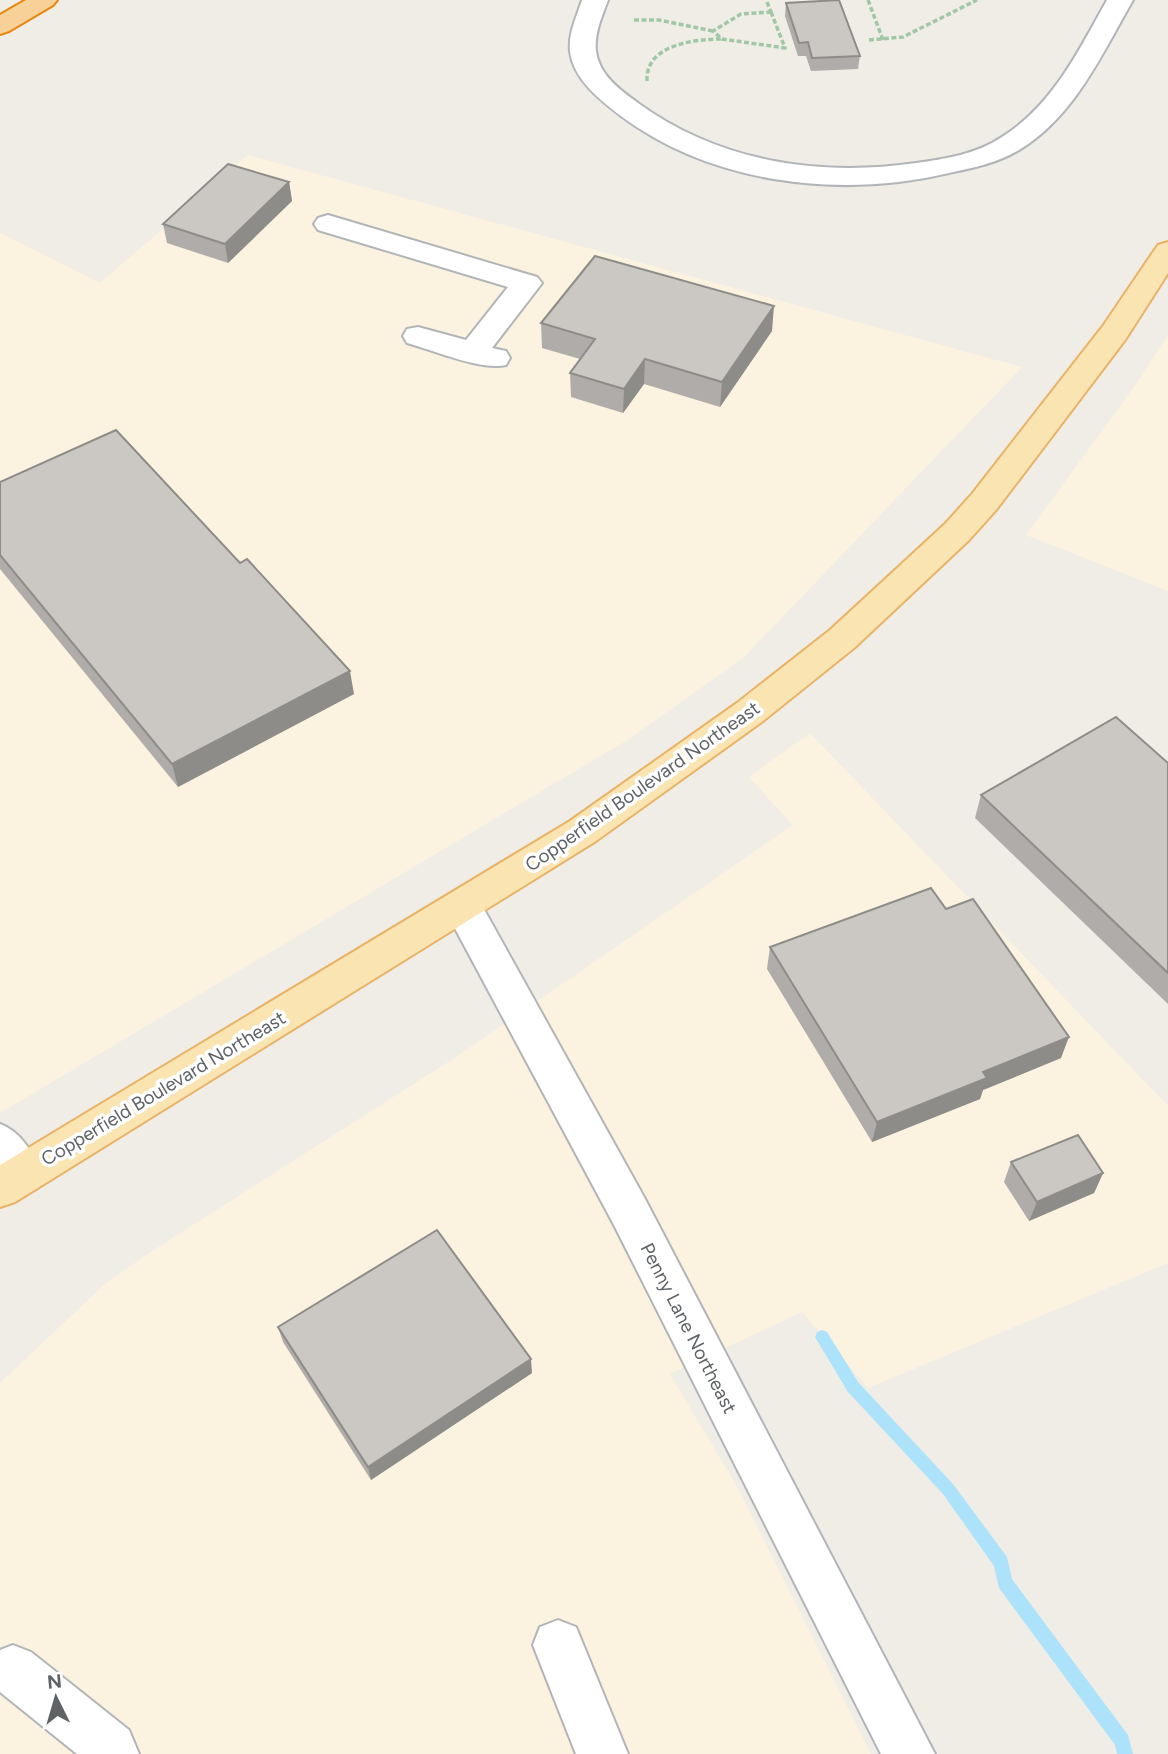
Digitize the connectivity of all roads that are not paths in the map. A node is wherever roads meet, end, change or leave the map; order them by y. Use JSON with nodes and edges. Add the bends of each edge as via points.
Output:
{"nodes":[{"id":1,"x":44,"y":0,"type":"edge"},
{"id":2,"x":596,"y":0,"type":"edge"},
{"id":3,"x":1120,"y":0,"type":"edge"},
{"id":4,"x":0,"y":26,"type":"edge"},
{"id":5,"x":328,"y":224,"type":"dead end"},
{"id":6,"x":1168,"y":251,"type":"edge"},
{"id":7,"x":418,"y":336,"type":"dead end"},
{"id":8,"x":461,"y":906,"type":"junction"},
{"id":9,"x":7,"y":1168,"type":"edge"},
{"id":10,"x":558,"y":1645,"type":"dead end"},
{"id":11,"x":13,"y":1670,"type":"dead end"},
{"id":12,"x":113,"y":1754,"type":"edge"},
{"id":13,"x":602,"y":1754,"type":"edge"},
{"id":14,"x":909,"y":1754,"type":"edge"}],
"edges":[{"from":1,"to":4,"type":"highway"},
{"from":2,"to":3,"type":"street","via":[[583,51],[591,73],[641,121],[686,145],[741,163],[814,174],[872,175],[972,161],[1036,126],[1064,96]]},
{"from":5,"to":7,"type":"street","via":[[527,283],[484,355]]},
{"from":6,"to":8,"type":"main road","name":"Copperfield Boulevard Northeast","via":[[1114,333],[984,502],[842,639],[750,712],[583,831]]},
{"from":8,"to":9,"type":"main road","name":"Copperfield Boulevard Northeast"},
{"from":8,"to":14,"type":"street","name":"Penny Lane Northeast","via":[[629,1211]]},
{"from":10,"to":13,"type":"street"},
{"from":11,"to":12,"type":"street"}]}
